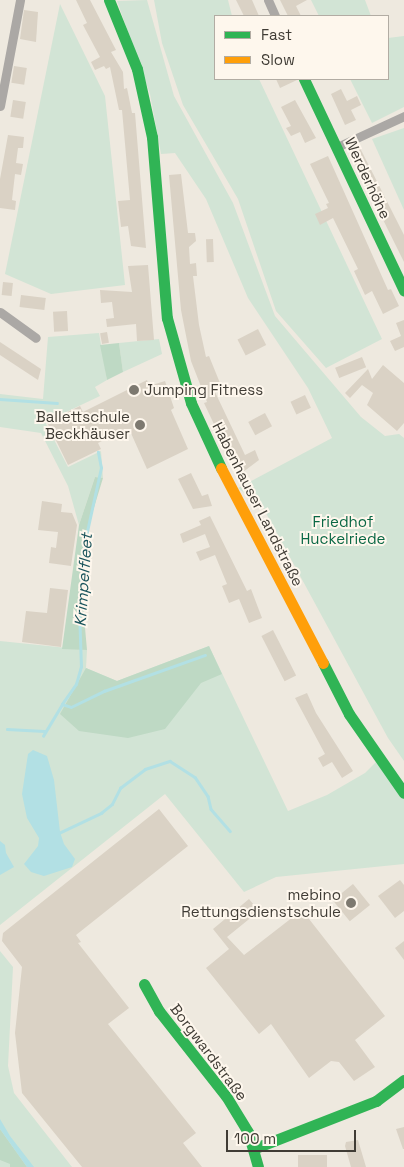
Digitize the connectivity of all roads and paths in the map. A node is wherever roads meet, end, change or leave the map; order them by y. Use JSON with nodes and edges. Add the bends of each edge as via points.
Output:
{"nodes":[{"id":1,"x":20,"y":0,"type":"edge"},
{"id":2,"x":109,"y":0,"type":"edge"},
{"id":3,"x":268,"y":0,"type":"edge"},
{"id":4,"x":275,"y":15,"type":"edge"},
{"id":5,"x":304,"y":80,"type":"edge"},
{"id":6,"x":0,"y":106,"type":"edge"},
{"id":7,"x":404,"y":116,"type":"edge"},
{"id":8,"x":337,"y":147,"type":"junction"},
{"id":9,"x":404,"y":291,"type":"edge"},
{"id":10,"x":0,"y":312,"type":"edge"},
{"id":11,"x":36,"y":338,"type":"dead end"},
{"id":12,"x":404,"y":793,"type":"edge"},
{"id":13,"x":144,"y":984,"type":"dead end"},
{"id":14,"x":404,"y":1080,"type":"edge"},
{"id":15,"x":255,"y":1148,"type":"junction"},
{"id":16,"x":258,"y":1167,"type":"edge"}],
"edges":[{"from":1,"to":6,"type":"street"},
{"from":2,"to":12,"type":"street","name":"Habenhauser Landstraße","via":[[134,63],[146,106],[152,136],[167,318],[191,403],[349,714]]},
{"from":3,"to":4,"type":"street"},
{"from":5,"to":8,"type":"street","name":"Werderhöhe"},
{"from":7,"to":8,"type":"street"},
{"from":8,"to":9,"type":"street","name":"Werderhöhe"},
{"from":10,"to":11,"type":"street"},
{"from":13,"to":15,"type":"street","name":"Borgwardstraße","via":[[160,1011],[226,1096]]},
{"from":14,"to":15,"type":"street","via":[[363,1107]]},
{"from":15,"to":16,"type":"street","name":"Borgwardstraße"}]}
